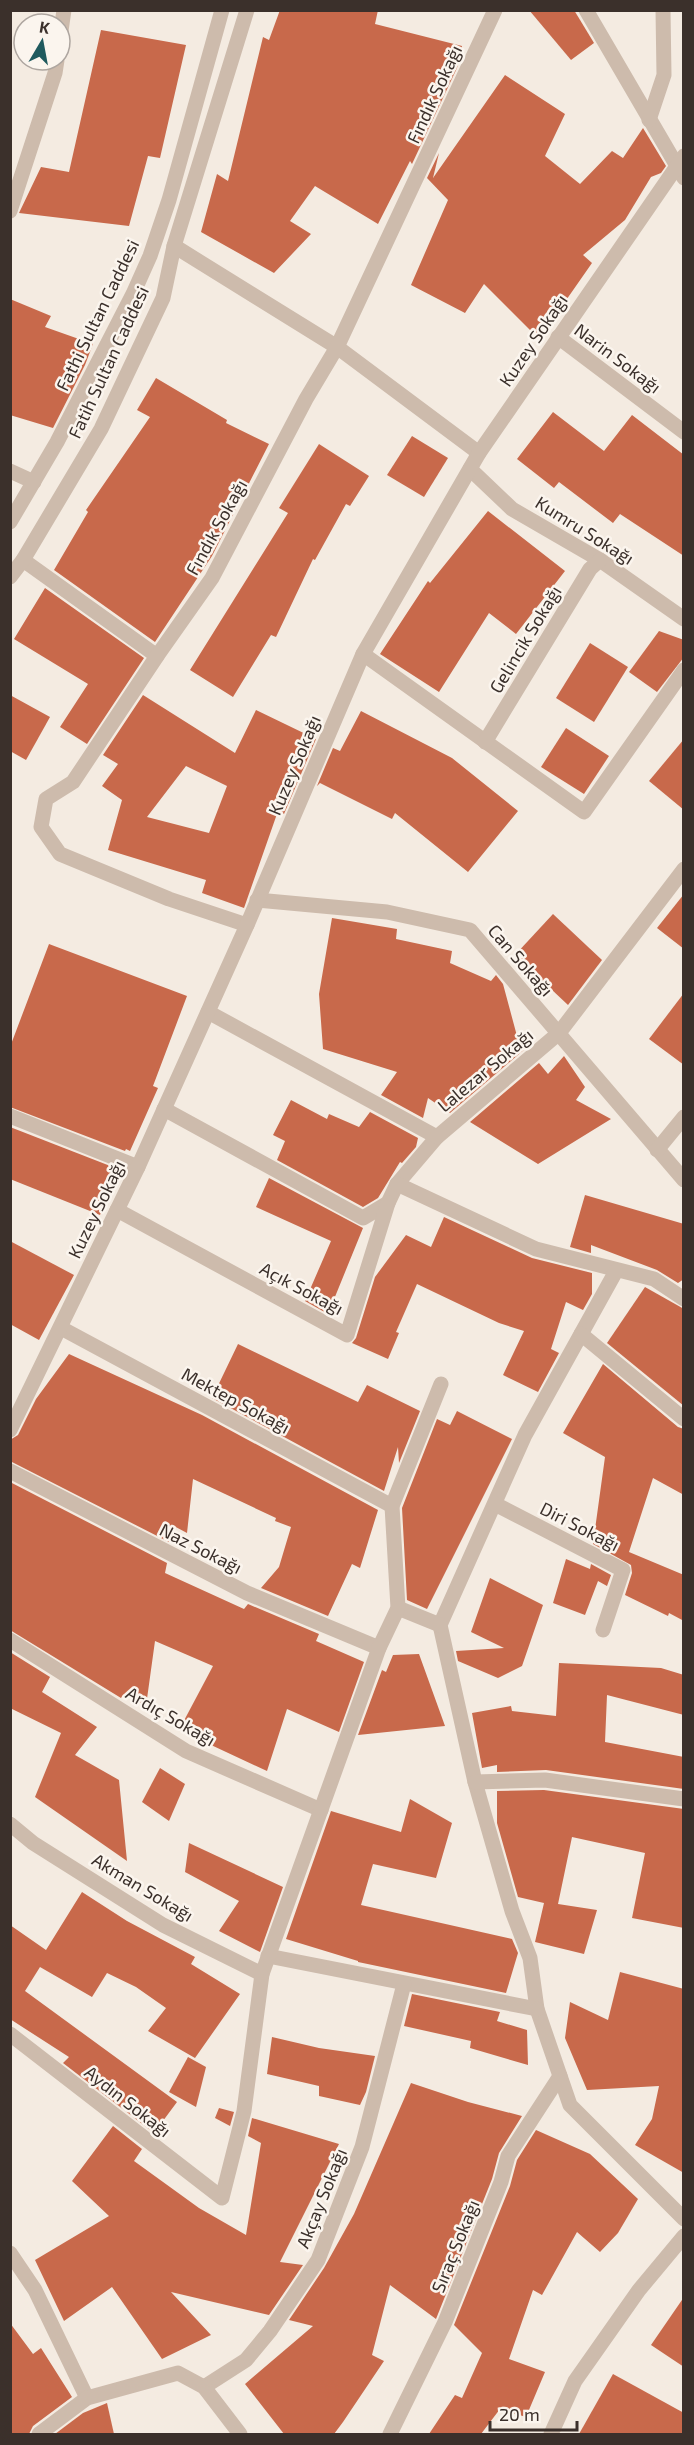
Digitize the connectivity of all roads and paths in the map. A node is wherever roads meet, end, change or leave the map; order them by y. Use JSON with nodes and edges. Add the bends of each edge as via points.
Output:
{"nodes":[{"id":1,"x":222,"y":10,"type":"edge"},
{"id":2,"x":247,"y":10,"type":"edge"},
{"id":3,"x":495,"y":10,"type":"edge"},
{"id":4,"x":586,"y":10,"type":"edge"},
{"id":5,"x":663,"y":10,"type":"edge"},
{"id":6,"x":55,"y":72,"type":"edge"},
{"id":7,"x":649,"y":120,"type":"junction"},
{"id":8,"x":681,"y":166,"type":"edge"},
{"id":9,"x":10,"y":211,"type":"edge"},
{"id":10,"x":174,"y":246,"type":"junction"},
{"id":11,"x":558,"y":337,"type":"junction"},
{"id":12,"x":337,"y":347,"type":"junction"},
{"id":13,"x":684,"y":432,"type":"edge"},
{"id":14,"x":479,"y":453,"type":"junction"},
{"id":15,"x":470,"y":469,"type":"junction"},
{"id":16,"x":10,"y":471,"type":"edge"},
{"id":17,"x":34,"y":482,"type":"junction"},
{"id":18,"x":10,"y":522,"type":"edge"},
{"id":19,"x":23,"y":560,"type":"junction"},
{"id":20,"x":600,"y":560,"type":"junction"},
{"id":21,"x":10,"y":577,"type":"edge"},
{"id":22,"x":684,"y":618,"type":"edge"},
{"id":23,"x":363,"y":654,"type":"junction"},
{"id":24,"x":157,"y":656,"type":"junction"},
{"id":25,"x":684,"y":670,"type":"edge"},
{"id":26,"x":485,"y":742,"type":"junction"},
{"id":27,"x":684,"y":869,"type":"edge"},
{"id":28,"x":257,"y":900,"type":"junction"},
{"id":29,"x":247,"y":924,"type":"junction"},
{"id":30,"x":208,"y":1012,"type":"junction"},
{"id":31,"x":559,"y":1033,"type":"junction"},
{"id":32,"x":164,"y":1109,"type":"junction"},
{"id":33,"x":10,"y":1116,"type":"edge"},
{"id":34,"x":684,"y":1117,"type":"edge"},
{"id":35,"x":438,"y":1137,"type":"junction"},
{"id":36,"x":657,"y":1150,"type":"junction"},
{"id":37,"x":138,"y":1167,"type":"junction"},
{"id":38,"x":684,"y":1180,"type":"edge"},
{"id":39,"x":397,"y":1184,"type":"junction"},
{"id":40,"x":388,"y":1203,"type":"junction"},
{"id":41,"x":117,"y":1210,"type":"junction"},
{"id":42,"x":616,"y":1271,"type":"junction"},
{"id":43,"x":684,"y":1299,"type":"edge"},
{"id":44,"x":61,"y":1328,"type":"junction"},
{"id":45,"x":581,"y":1334,"type":"junction"},
{"id":46,"x":441,"y":1384,"type":"dead end"},
{"id":47,"x":684,"y":1419,"type":"edge"},
{"id":48,"x":10,"y":1430,"type":"edge"},
{"id":49,"x":10,"y":1471,"type":"edge"},
{"id":50,"x":495,"y":1504,"type":"junction"},
{"id":51,"x":392,"y":1506,"type":"junction"},
{"id":52,"x":398,"y":1608,"type":"junction"},
{"id":53,"x":440,"y":1625,"type":"junction"},
{"id":54,"x":603,"y":1630,"type":"dead end"},
{"id":55,"x":10,"y":1640,"type":"edge"},
{"id":56,"x":379,"y":1648,"type":"junction"},
{"id":57,"x":475,"y":1782,"type":"junction"},
{"id":58,"x":684,"y":1799,"type":"edge"},
{"id":59,"x":321,"y":1810,"type":"junction"},
{"id":60,"x":10,"y":1824,"type":"edge"},
{"id":61,"x":268,"y":1956,"type":"junction"},
{"id":62,"x":262,"y":1974,"type":"junction"},
{"id":63,"x":404,"y":1984,"type":"junction"},
{"id":64,"x":537,"y":2009,"type":"junction"},
{"id":65,"x":10,"y":2034,"type":"edge"},
{"id":66,"x":560,"y":2076,"type":"junction"},
{"id":67,"x":684,"y":2219,"type":"edge"},
{"id":68,"x":684,"y":2236,"type":"edge"},
{"id":69,"x":10,"y":2253,"type":"edge"},
{"id":70,"x":204,"y":2387,"type":"junction"},
{"id":71,"x":87,"y":2398,"type":"junction"},
{"id":72,"x":39,"y":2434,"type":"edge"},
{"id":73,"x":240,"y":2434,"type":"edge"},
{"id":74,"x":390,"y":2434,"type":"edge"},
{"id":75,"x":551,"y":2434,"type":"edge"}],
"edges":[{"from":1,"to":17,"type":"street","name":"Fathi Sultan Caddesi","via":[[150,256]]},
{"from":2,"to":10,"type":"street","name":"Fatih Sultan Caddesi"},
{"from":3,"to":12,"type":"street","name":"Fındık Sokağı"},
{"from":4,"to":7,"type":"street"},
{"from":5,"to":7,"type":"street","via":[[664,75]]},
{"from":6,"to":9,"type":"street"},
{"from":7,"to":8,"type":"street"},
{"from":8,"to":11,"type":"street","name":"Kuzey Sokağı"},
{"from":10,"to":12,"type":"street"},
{"from":10,"to":19,"type":"street","name":"Fatih Sultan Caddesi","via":[[163,298],[101,429]]},
{"from":11,"to":13,"type":"street","name":"Narin Sokağı"},
{"from":11,"to":14,"type":"street","name":"Kuzey Sokağı"},
{"from":12,"to":14,"type":"street"},
{"from":12,"to":24,"type":"street","name":"Fındık Sokağı","via":[[212,579]]},
{"from":14,"to":15,"type":"street","name":"Kuzey Sokağı"},
{"from":15,"to":20,"type":"street","name":"Kumru Sokağı","via":[[512,509]]},
{"from":15,"to":23,"type":"street","name":"Kuzey Sokağı"},
{"from":16,"to":17,"type":"street"},
{"from":17,"to":18,"type":"street","name":"Fathi Sultan Caddesi"},
{"from":19,"to":21,"type":"street","name":"Fatih Sultan Caddesi"},
{"from":19,"to":24,"type":"street"},
{"from":20,"to":22,"type":"street","name":"Kumru Sokağı"},
{"from":20,"to":26,"type":"street","name":"Gelincik Sokağı","via":[[590,569]]},
{"from":23,"to":26,"type":"street"},
{"from":23,"to":28,"type":"street","name":"Kuzey Sokağı"},
{"from":24,"to":29,"type":"street","name":"Fındık Sokağı","via":[[73,782],[46,799],[41,828],[60,854],[169,900]]},
{"from":25,"to":26,"type":"street","via":[[584,812]]},
{"from":27,"to":31,"type":"street","name":"Lalezar Sokağı"},
{"from":28,"to":29,"type":"street","name":"Kuzey Sokağı"},
{"from":28,"to":31,"type":"street","name":"Can Sokağı","via":[[387,912],[470,930]]},
{"from":29,"to":30,"type":"street","name":"Kuzey Sokağı"},
{"from":30,"to":32,"type":"street","name":"Kuzey Sokağı"},
{"from":30,"to":35,"type":"street"},
{"from":31,"to":35,"type":"street","name":"Lalezar Sokağı"},
{"from":31,"to":36,"type":"street","name":"Can Sokağı"},
{"from":32,"to":37,"type":"street","name":"Kuzey Sokağı"},
{"from":32,"to":40,"type":"street","via":[[363,1218]]},
{"from":33,"to":37,"type":"street"},
{"from":34,"to":36,"type":"street"},
{"from":35,"to":39,"type":"street","name":"Lalezar Sokağı"},
{"from":36,"to":38,"type":"street","name":"Can Sokağı"},
{"from":37,"to":41,"type":"street","name":"Kuzey Sokağı"},
{"from":39,"to":40,"type":"street","name":"Lalezar Sokağı"},
{"from":39,"to":42,"type":"street","via":[[536,1249]]},
{"from":40,"to":41,"type":"street","name":"Açık Sokağı","via":[[347,1335]]},
{"from":41,"to":44,"type":"street","name":"Kuzey Sokağı"},
{"from":42,"to":43,"type":"street","via":[[654,1279]]},
{"from":42,"to":45,"type":"street"},
{"from":44,"to":48,"type":"street","name":"Kuzey Sokağı"},
{"from":44,"to":51,"type":"street","name":"Mektep Sokağı"},
{"from":45,"to":47,"type":"street"},
{"from":45,"to":50,"type":"street","via":[[525,1435]]},
{"from":46,"to":51,"type":"street"},
{"from":49,"to":56,"type":"street","name":"Naz Sokağı","via":[[247,1593]]},
{"from":50,"to":53,"type":"street"},
{"from":50,"to":54,"type":"street","name":"Diri Sokağı","via":[[623,1570]]},
{"from":51,"to":52,"type":"street"},
{"from":52,"to":53,"type":"street"},
{"from":52,"to":56,"type":"street"},
{"from":53,"to":57,"type":"street"},
{"from":55,"to":59,"type":"street","name":"Ardıç Sokağı","via":[[186,1751]]},
{"from":56,"to":59,"type":"street"},
{"from":57,"to":58,"type":"street","via":[[545,1780]]},
{"from":57,"to":64,"type":"street","via":[[512,1911],[530,1958]]},
{"from":59,"to":61,"type":"street"},
{"from":60,"to":62,"type":"street","name":"Akman Sokağı","via":[[33,1843],[163,1925]]},
{"from":61,"to":62,"type":"street"},
{"from":61,"to":63,"type":"street"},
{"from":62,"to":65,"type":"street","name":"Aydın Sokağı","via":[[244,2111],[222,2198]]},
{"from":63,"to":64,"type":"street"},
{"from":63,"to":70,"type":"street","name":"Akçay Sokağı","via":[[362,2147],[318,2260],[246,2360]]},
{"from":64,"to":66,"type":"street"},
{"from":66,"to":67,"type":"street","via":[[570,2106]]},
{"from":66,"to":74,"type":"street","name":"Sıraç Sokağı","via":[[508,2156],[445,2322]]},
{"from":68,"to":75,"type":"street","via":[[639,2290],[575,2381]]},
{"from":69,"to":71,"type":"street","via":[[35,2290]]},
{"from":70,"to":71,"type":"street","via":[[178,2373]]},
{"from":70,"to":73,"type":"street"},
{"from":71,"to":72,"type":"street"}]}
